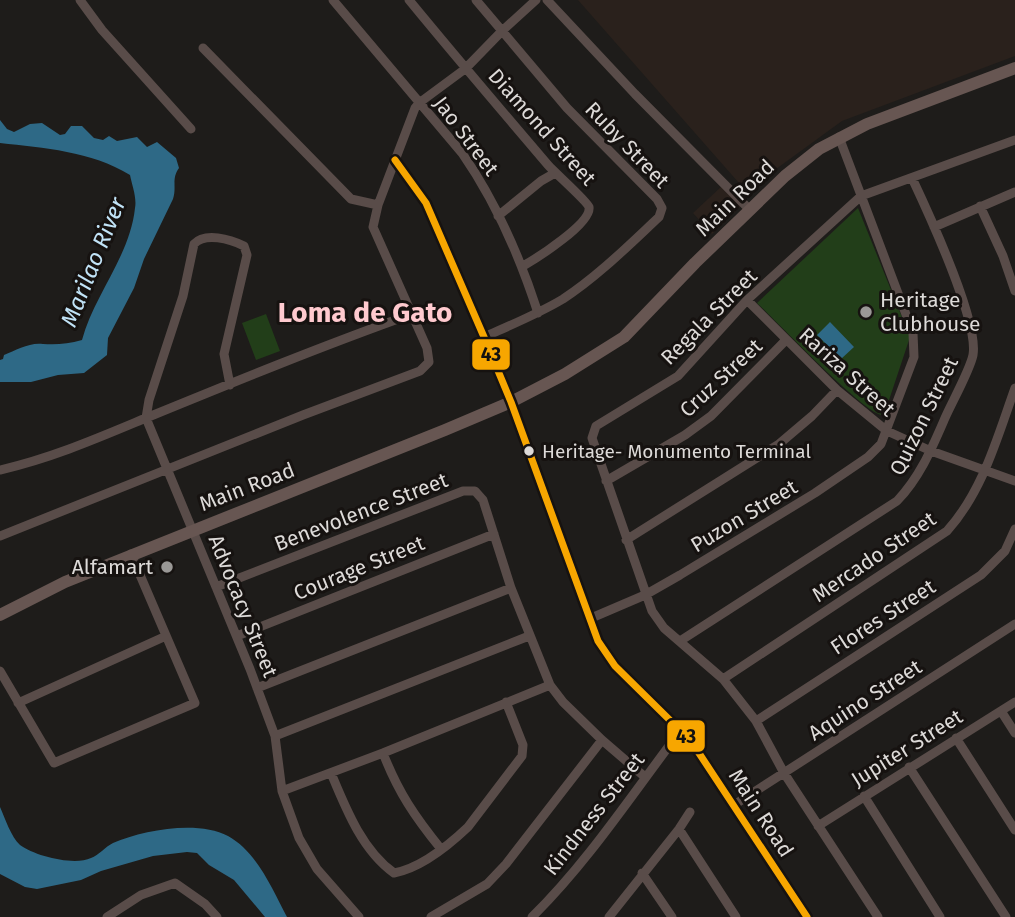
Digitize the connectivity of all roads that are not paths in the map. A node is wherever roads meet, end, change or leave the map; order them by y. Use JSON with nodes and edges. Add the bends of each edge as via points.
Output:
{"nodes":[{"id":1,"x":80,"y":0,"type":"edge"},
{"id":2,"x":333,"y":0,"type":"edge"},
{"id":3,"x":410,"y":0,"type":"edge"},
{"id":4,"x":476,"y":0,"type":"edge"},
{"id":5,"x":536,"y":0,"type":"edge"},
{"id":6,"x":547,"y":0,"type":"edge"},
{"id":7,"x":502,"y":31,"type":"junction"},
{"id":8,"x":203,"y":48,"type":"dead end"},
{"id":9,"x":1015,"y":68,"type":"edge"},
{"id":10,"x":466,"y":69,"type":"junction"},
{"id":11,"x":419,"y":103,"type":"junction"},
{"id":12,"x":191,"y":129,"type":"dead end"},
{"id":13,"x":839,"y":137,"type":"junction"},
{"id":14,"x":1015,"y":140,"type":"edge"},
{"id":15,"x":395,"y":160,"type":"junction"},
{"id":16,"x":555,"y":173,"type":"junction"},
{"id":17,"x":912,"y":178,"type":"junction"},
{"id":18,"x":1015,"y":192,"type":"edge"},
{"id":19,"x":861,"y":197,"type":"junction"},
{"id":20,"x":378,"y":205,"type":"junction"},
{"id":21,"x":980,"y":206,"type":"junction"},
{"id":22,"x":750,"y":210,"type":"junction"},
{"id":23,"x":498,"y":216,"type":"junction"},
{"id":24,"x":934,"y":227,"type":"junction"},
{"id":25,"x":1015,"y":251,"type":"edge"},
{"id":26,"x":1003,"y":256,"type":"junction"},
{"id":27,"x":523,"y":266,"type":"junction"},
{"id":28,"x":1015,"y":291,"type":"edge"},
{"id":29,"x":747,"y":300,"type":"junction"},
{"id":30,"x":538,"y":313,"type":"junction"},
{"id":31,"x":412,"y":314,"type":"junction"},
{"id":32,"x":484,"y":337,"type":"junction"},
{"id":33,"x":786,"y":341,"type":"junction"},
{"id":34,"x":230,"y":385,"type":"junction"},
{"id":35,"x":1015,"y":388,"type":"edge"},
{"id":36,"x":837,"y":390,"type":"junction"},
{"id":37,"x":511,"y":402,"type":"junction"},
{"id":38,"x":146,"y":418,"type":"junction"},
{"id":39,"x":887,"y":431,"type":"junction"},
{"id":40,"x":931,"y":450,"type":"junction"},
{"id":41,"x":168,"y":469,"type":"junction"},
{"id":42,"x":985,"y":469,"type":"junction"},
{"id":43,"x":0,"y":470,"type":"edge"},
{"id":44,"x":606,"y":481,"type":"junction"},
{"id":45,"x":1015,"y":481,"type":"edge"},
{"id":46,"x":192,"y":529,"type":"junction"},
{"id":47,"x":1015,"y":529,"type":"edge"},
{"id":48,"x":494,"y":534,"type":"junction"},
{"id":49,"x":0,"y":536,"type":"edge"},
{"id":50,"x":625,"y":540,"type":"junction"},
{"id":51,"x":131,"y":554,"type":"junction"},
{"id":52,"x":216,"y":587,"type":"junction"},
{"id":53,"x":511,"y":588,"type":"junction"},
{"id":54,"x":645,"y":595,"type":"junction"},
{"id":55,"x":0,"y":615,"type":"edge"},
{"id":56,"x":589,"y":620,"type":"junction"},
{"id":57,"x":1015,"y":624,"type":"edge"},
{"id":58,"x":166,"y":636,"type":"junction"},
{"id":59,"x":236,"y":636,"type":"junction"},
{"id":60,"x":529,"y":636,"type":"junction"},
{"id":61,"x":680,"y":641,"type":"junction"},
{"id":62,"x":0,"y":671,"type":"edge"},
{"id":63,"x":723,"y":679,"type":"junction"},
{"id":64,"x":550,"y":685,"type":"junction"},
{"id":65,"x":257,"y":688,"type":"junction"},
{"id":66,"x":506,"y":702,"type":"junction"},
{"id":67,"x":1015,"y":702,"type":"edge"},
{"id":68,"x":19,"y":703,"type":"junction"},
{"id":69,"x":1001,"y":711,"type":"junction"},
{"id":70,"x":756,"y":721,"type":"junction"},
{"id":71,"x":681,"y":730,"type":"junction"},
{"id":72,"x":1015,"y":733,"type":"edge"},
{"id":73,"x":275,"y":736,"type":"junction"},
{"id":74,"x":956,"y":738,"type":"junction"},
{"id":75,"x":602,"y":740,"type":"junction"},
{"id":76,"x":383,"y":754,"type":"junction"},
{"id":77,"x":909,"y":767,"type":"junction"},
{"id":78,"x":331,"y":773,"type":"junction"},
{"id":79,"x":784,"y":773,"type":"junction"},
{"id":80,"x":645,"y":777,"type":"junction"},
{"id":81,"x":282,"y":791,"type":"junction"},
{"id":82,"x":864,"y":796,"type":"junction"},
{"id":83,"x":734,"y":805,"type":"junction"},
{"id":84,"x":690,"y":812,"type":"dead end"},
{"id":85,"x":818,"y":826,"type":"junction"},
{"id":86,"x":679,"y":829,"type":"junction"},
{"id":87,"x":1015,"y":830,"type":"edge"},
{"id":88,"x":441,"y":849,"type":"junction"},
{"id":89,"x":642,"y":873,"type":"junction"},
{"id":90,"x":611,"y":916,"type":"edge"},
{"id":91,"x":107,"y":917,"type":"edge"},
{"id":92,"x":217,"y":917,"type":"edge"},
{"id":93,"x":359,"y":917,"type":"edge"},
{"id":94,"x":431,"y":917,"type":"edge"},
{"id":95,"x":532,"y":917,"type":"edge"},
{"id":96,"x":672,"y":917,"type":"edge"},
{"id":97,"x":736,"y":917,"type":"edge"},
{"id":98,"x":807,"y":917,"type":"edge"},
{"id":99,"x":878,"y":917,"type":"edge"},
{"id":100,"x":940,"y":917,"type":"edge"},
{"id":101,"x":1006,"y":917,"type":"edge"}],
"edges":[{"from":1,"to":12,"type":"street"},
{"from":2,"to":11,"type":"street","name":"Jao Street"},
{"from":3,"to":10,"type":"street","name":"Diamond Street"},
{"from":4,"to":7,"type":"street","name":"Ruby Street"},
{"from":5,"to":7,"type":"street"},
{"from":6,"to":22,"type":"street"},
{"from":7,"to":10,"type":"street"},
{"from":7,"to":30,"type":"street","name":"Ruby Street","via":[[662,208],[659,217],[613,260]]},
{"from":8,"to":20,"type":"street","via":[[351,199]]},
{"from":9,"to":13,"type":"main road","name":"Main Road"},
{"from":10,"to":11,"type":"street"},
{"from":10,"to":16,"type":"street","name":"Diamond Street"},
{"from":11,"to":15,"type":"street"},
{"from":11,"to":23,"type":"street","name":"Jao Street","via":[[463,153]]},
{"from":13,"to":19,"type":"street","name":"Puzon Street"},
{"from":13,"to":22,"type":"main road","name":"Main Road","via":[[803,161]]},
{"from":14,"to":17,"type":"street","name":"Regala Street"},
{"from":15,"to":20,"type":"street"},
{"from":15,"to":32,"type":"street","via":[[426,203]]},
{"from":16,"to":23,"type":"street"},
{"from":16,"to":27,"type":"street","name":"Diamond Street","via":[[585,200],[588,216]]},
{"from":17,"to":19,"type":"street","name":"Regala Street"},
{"from":17,"to":24,"type":"street","name":"Quizon Street"},
{"from":18,"to":21,"type":"street"},
{"from":19,"to":29,"type":"street","name":"Regala Street"},
{"from":19,"to":39,"type":"street","name":"Puzon Street","via":[[913,333],[914,357]]},
{"from":20,"to":31,"type":"street","via":[[373,228]]},
{"from":21,"to":24,"type":"street"},
{"from":21,"to":26,"type":"street"},
{"from":22,"to":37,"type":"main road","name":"Main Road","via":[[624,337]]},
{"from":23,"to":27,"type":"street","name":"Jao Street"},
{"from":24,"to":40,"type":"street","name":"Quizon Street","via":[[969,318],[973,354]]},
{"from":25,"to":26,"type":"street"},
{"from":26,"to":28,"type":"street"},
{"from":27,"to":30,"type":"street","name":"Jao Street"},
{"from":29,"to":33,"type":"street","name":"Rariza Street"},
{"from":29,"to":44,"type":"street","name":"Regala Street","via":[[678,376],[596,426],[592,438]]},
{"from":30,"to":32,"type":"street","name":"Ruby Street"},
{"from":31,"to":34,"type":"street"},
{"from":31,"to":41,"type":"street","via":[[429,362],[420,371]]},
{"from":32,"to":37,"type":"street"},
{"from":33,"to":36,"type":"street","name":"Rariza Street"},
{"from":33,"to":44,"type":"street","name":"Cruz Street","via":[[711,416]]},
{"from":34,"to":38,"type":"street"},
{"from":34,"to":38,"type":"street","via":[[224,354],[247,255],[244,246],[236,242],[200,238],[194,244]]},
{"from":35,"to":42,"type":"street","name":"Mercado Street"},
{"from":36,"to":39,"type":"street","name":"Rariza Street"},
{"from":36,"to":50,"type":"street","via":[[779,444]]},
{"from":37,"to":46,"type":"main road","name":"Main Road"},
{"from":37,"to":56,"type":"street","name":"Main Road"},
{"from":38,"to":41,"type":"street","name":"Advocacy Street"},
{"from":38,"to":43,"type":"street","via":[[49,458]]},
{"from":39,"to":40,"type":"street","name":"Rariza Street"},
{"from":39,"to":54,"type":"street","name":"Puzon Street","via":[[868,457],[815,493]]},
{"from":40,"to":42,"type":"street","name":"Rariza Street"},
{"from":40,"to":61,"type":"street","name":"Quizon Street","via":[[913,484],[897,501]]},
{"from":41,"to":46,"type":"street","name":"Advocacy Street"},
{"from":41,"to":49,"type":"street"},
{"from":42,"to":45,"type":"street","name":"Rariza Street"},
{"from":42,"to":63,"type":"street","name":"Mercado Street","via":[[964,512],[947,531]]},
{"from":44,"to":50,"type":"street","name":"Regala Street"},
{"from":46,"to":51,"type":"main road","name":"Main Road"},
{"from":46,"to":52,"type":"street","name":"Advocacy Street"},
{"from":47,"to":70,"type":"street","name":"Flores Street","via":[[1004,551],[981,575]]},
{"from":48,"to":52,"type":"street","name":"Benevolence Street","via":[[483,500],[475,491],[463,491]]},
{"from":48,"to":53,"type":"street","name":"Benevolence Street"},
{"from":48,"to":59,"type":"street","name":"Courage Street"},
{"from":50,"to":54,"type":"street","name":"Regala Street"},
{"from":51,"to":55,"type":"main road","name":"Main Road"},
{"from":51,"to":58,"type":"street"},
{"from":52,"to":59,"type":"street","name":"Advocacy Street"},
{"from":53,"to":60,"type":"street","name":"Benevolence Street"},
{"from":53,"to":65,"type":"street"},
{"from":54,"to":56,"type":"street","name":"Puzon Street"},
{"from":54,"to":61,"type":"street","name":"Regala Street","via":[[664,628]]},
{"from":56,"to":71,"type":"street","name":"Main Road","via":[[615,666]]},
{"from":57,"to":79,"type":"street","name":"Aquino Street"},
{"from":58,"to":68,"type":"street"},
{"from":58,"to":68,"type":"street","via":[[195,703],[54,763]]},
{"from":59,"to":65,"type":"street","name":"Advocacy Street"},
{"from":60,"to":64,"type":"street","name":"Benevolence Street"},
{"from":60,"to":73,"type":"street"},
{"from":61,"to":63,"type":"street","name":"Regala Street"},
{"from":62,"to":68,"type":"street"},
{"from":63,"to":70,"type":"street","name":"Regala Street"},
{"from":64,"to":66,"type":"street"},
{"from":64,"to":75,"type":"street","name":"Benevolence Street"},
{"from":65,"to":73,"type":"street","name":"Advocacy Street"},
{"from":66,"to":76,"type":"street"},
{"from":66,"to":88,"type":"street","via":[[523,746],[522,755],[468,827]]},
{"from":67,"to":69,"type":"street","name":"Jupiter Street"},
{"from":69,"to":72,"type":"street"},
{"from":69,"to":74,"type":"street","name":"Jupiter Street"},
{"from":70,"to":79,"type":"street","name":"Regala Street"},
{"from":71,"to":80,"type":"street","name":"Kindness Street"},
{"from":71,"to":83,"type":"street","name":"Main Road"},
{"from":73,"to":81,"type":"street","name":"Advocacy Street"},
{"from":74,"to":77,"type":"street","name":"Jupiter Street"},
{"from":74,"to":87,"type":"street"},
{"from":75,"to":80,"type":"street","name":"Benevolence Street"},
{"from":75,"to":94,"type":"street","via":[[487,884]]},
{"from":76,"to":78,"type":"street"},
{"from":76,"to":88,"type":"street","via":[[414,817]]},
{"from":77,"to":82,"type":"street","name":"Jupiter Street"},
{"from":77,"to":101,"type":"street"},
{"from":78,"to":81,"type":"street"},
{"from":78,"to":88,"type":"street","via":[[368,846],[394,873],[406,871]]},
{"from":79,"to":83,"type":"street","name":"Aquino Street"},
{"from":79,"to":85,"type":"street","name":"Regala Street"},
{"from":80,"to":95,"type":"street","name":"Kindness Street"},
{"from":81,"to":93,"type":"street","name":"Advocacy Street","via":[[299,838],[317,869]]},
{"from":82,"to":85,"type":"street","name":"Jupiter Street"},
{"from":82,"to":100,"type":"street"},
{"from":83,"to":98,"type":"street","name":"Main Road"},
{"from":84,"to":86,"type":"street"},
{"from":85,"to":99,"type":"street","name":"Regala Street"},
{"from":86,"to":89,"type":"street"},
{"from":86,"to":97,"type":"street"},
{"from":89,"to":90,"type":"street"},
{"from":89,"to":96,"type":"street"},
{"from":91,"to":92,"type":"street","via":[[141,895],[175,883]]}]}
